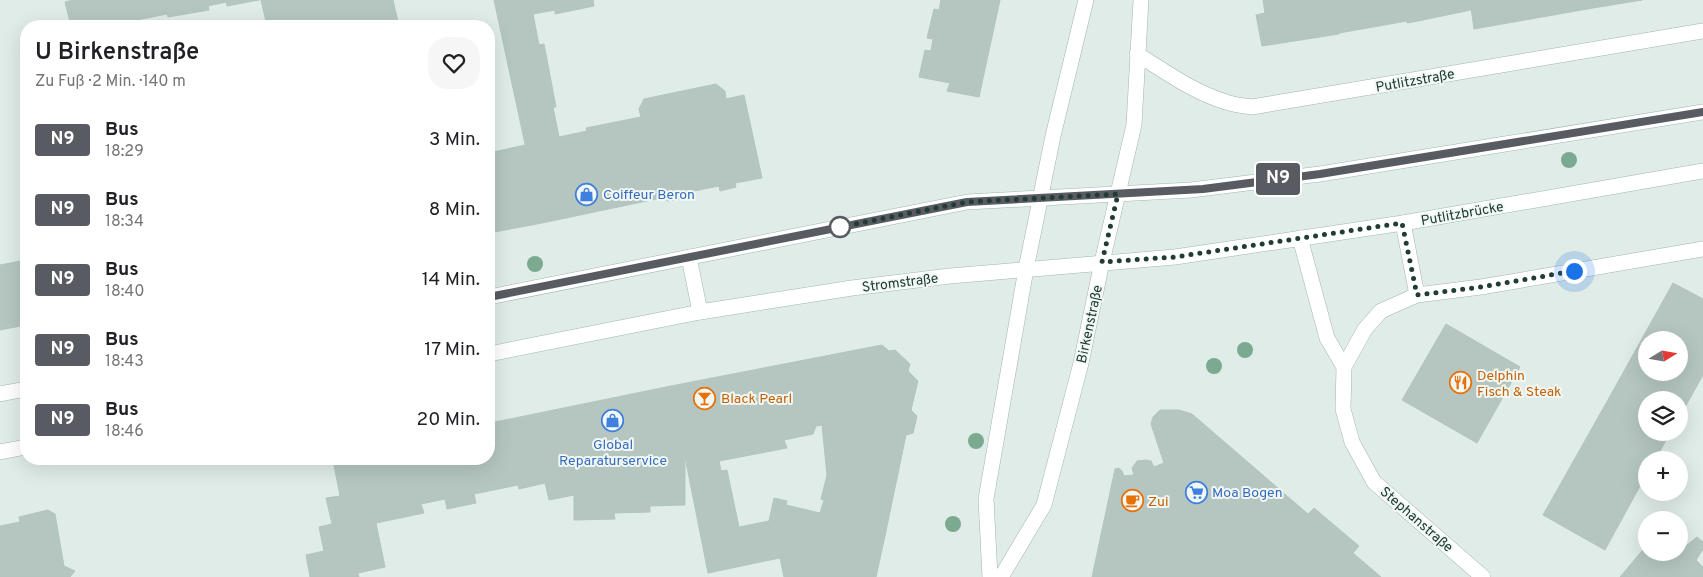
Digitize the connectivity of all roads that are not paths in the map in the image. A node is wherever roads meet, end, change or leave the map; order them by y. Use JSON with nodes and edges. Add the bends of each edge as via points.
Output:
{"nodes":[{"id":1,"x":1086,"y":0,"type":"edge"},
{"id":2,"x":1141,"y":0,"type":"edge"},
{"id":3,"x":1703,"y":31,"type":"edge"},
{"id":4,"x":1137,"y":54,"type":"junction"},
{"id":5,"x":1703,"y":112,"type":"edge"},
{"id":6,"x":1703,"y":171,"type":"edge"},
{"id":7,"x":1118,"y":194,"type":"junction"},
{"id":8,"x":1041,"y":198,"type":"junction"},
{"id":9,"x":1402,"y":223,"type":"junction"},
{"id":10,"x":1300,"y":238,"type":"junction"},
{"id":11,"x":1703,"y":249,"type":"edge"},
{"id":12,"x":689,"y":257,"type":"junction"},
{"id":13,"x":1102,"y":262,"type":"junction"},
{"id":14,"x":1026,"y":269,"type":"junction"},
{"id":15,"x":1417,"y":295,"type":"junction"},
{"id":16,"x":495,"y":296,"type":"edge"},
{"id":17,"x":700,"y":312,"type":"junction"},
{"id":18,"x":495,"y":353,"type":"edge"},
{"id":19,"x":1344,"y":367,"type":"junction"},
{"id":20,"x":20,"y":390,"type":"edge"},
{"id":21,"x":0,"y":394,"type":"edge"},
{"id":22,"x":20,"y":448,"type":"edge"},
{"id":23,"x":0,"y":452,"type":"edge"},
{"id":24,"x":990,"y":577,"type":"edge"},
{"id":25,"x":1001,"y":577,"type":"edge"},
{"id":26,"x":1483,"y":577,"type":"edge"}],
"edges":[{"from":1,"to":8,"type":"street"},
{"from":2,"to":4,"type":"street","name":"Birkenstraße"},
{"from":3,"to":4,"type":"street","name":"Putlitzstraße","via":[[1252,107],[1228,103],[1193,89]]},
{"from":4,"to":7,"type":"street","name":"Birkenstraße","via":[[1134,125]]},
{"from":5,"to":7,"type":"street","via":[[1320,174],[1215,187]]},
{"from":6,"to":9,"type":"street","name":"Putlitzbrücke"},
{"from":7,"to":8,"type":"street"},
{"from":7,"to":13,"type":"street","name":"Birkenstraße"},
{"from":8,"to":12,"type":"street","via":[[967,202]]},
{"from":8,"to":14,"type":"street"},
{"from":9,"to":10,"type":"street","name":"Putlitzbrücke"},
{"from":9,"to":15,"type":"street"},
{"from":10,"to":13,"type":"street","name":"Putlitzbrücke","via":[[1175,257]]},
{"from":10,"to":19,"type":"street","via":[[1327,338]]},
{"from":11,"to":15,"type":"street"},
{"from":12,"to":16,"type":"street"},
{"from":12,"to":17,"type":"street"},
{"from":13,"to":14,"type":"street","name":"Stromstraße"},
{"from":13,"to":25,"type":"street","name":"Birkenstraße","via":[[1081,363],[1044,505]]},
{"from":14,"to":17,"type":"street","name":"Stromstraße","via":[[852,288]]},
{"from":14,"to":24,"type":"street","via":[[986,498]]},
{"from":15,"to":19,"type":"street","name":"Stephanstraße","via":[[1381,311],[1365,329]]},
{"from":17,"to":18,"type":"street","name":"Stromstraße"},
{"from":19,"to":26,"type":"street","name":"Stephanstraße","via":[[1343,409],[1352,442],[1374,482]]},
{"from":20,"to":21,"type":"street"},
{"from":22,"to":23,"type":"street"}]}
